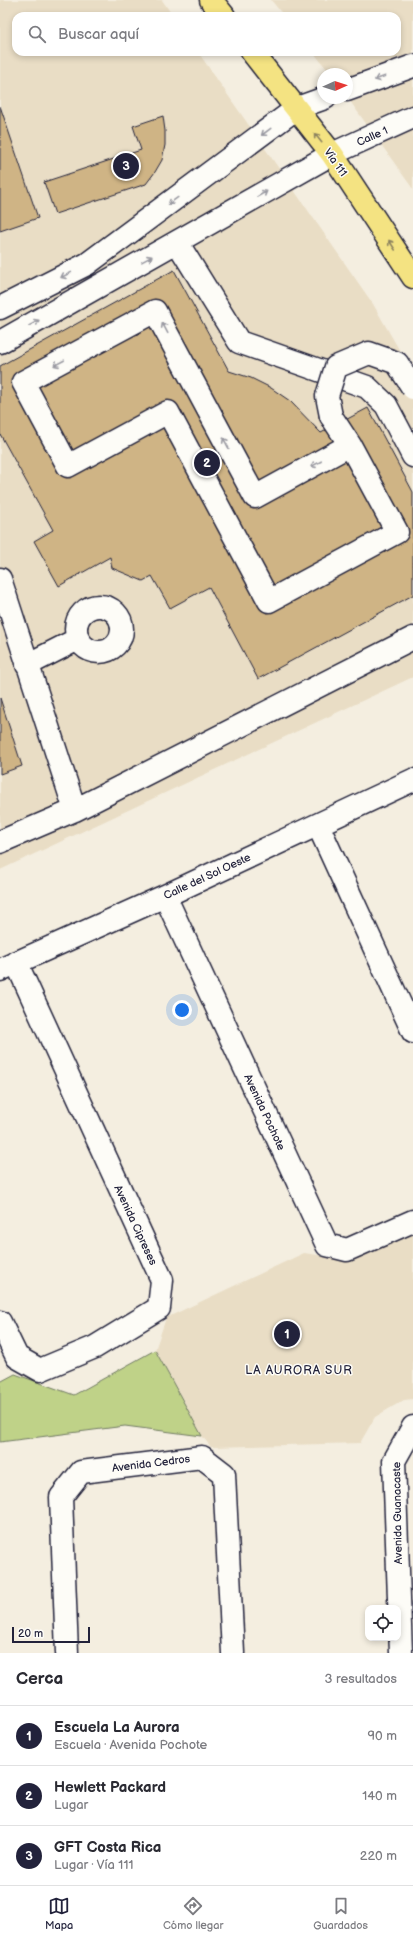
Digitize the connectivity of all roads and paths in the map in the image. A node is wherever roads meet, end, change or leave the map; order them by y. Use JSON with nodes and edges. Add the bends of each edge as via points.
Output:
{"nodes":[{"id":1,"x":211,"y":0,"type":"edge"},
{"id":2,"x":221,"y":12,"type":"edge"},
{"id":3,"x":255,"y":56,"type":"edge"},
{"id":4,"x":413,"y":66,"type":"edge"},
{"id":5,"x":353,"y":88,"type":"edge"},
{"id":6,"x":317,"y":101,"type":"edge"},
{"id":7,"x":297,"y":108,"type":"junction"},
{"id":8,"x":413,"y":117,"type":"edge"},
{"id":9,"x":332,"y":154,"type":"junction"},
{"id":10,"x":177,"y":242,"type":"junction"},
{"id":11,"x":413,"y":277,"type":"edge"},
{"id":12,"x":0,"y":308,"type":"edge"},
{"id":13,"x":0,"y":342,"type":"edge"},
{"id":14,"x":413,"y":388,"type":"edge"},
{"id":15,"x":350,"y":445,"type":"junction"},
{"id":16,"x":413,"y":456,"type":"edge"},
{"id":17,"x":0,"y":579,"type":"edge"},
{"id":18,"x":413,"y":638,"type":"edge"},
{"id":19,"x":78,"y":639,"type":"dead end"},
{"id":20,"x":27,"y":665,"type":"junction"},
{"id":21,"x":413,"y":780,"type":"edge"},
{"id":22,"x":75,"y":810,"type":"junction"},
{"id":23,"x":318,"y":825,"type":"junction"},
{"id":24,"x":0,"y":842,"type":"edge"},
{"id":25,"x":165,"y":896,"type":"junction"},
{"id":26,"x":8,"y":966,"type":"edge"},
{"id":27,"x":413,"y":1032,"type":"edge"},
{"id":28,"x":413,"y":1221,"type":"edge"},
{"id":29,"x":0,"y":1322,"type":"edge"},
{"id":30,"x":413,"y":1426,"type":"edge"},
{"id":31,"x":67,"y":1653,"type":"edge"},
{"id":32,"x":233,"y":1653,"type":"edge"},
{"id":33,"x":401,"y":1653,"type":"edge"}],
"edges":[{"from":1,"to":2,"type":"main road"},
{"from":3,"to":7,"type":"main road","name":"Vía 111"},
{"from":4,"to":5,"type":"street","one_way":true},
{"from":6,"to":7,"type":"street"},
{"from":9,"to":7,"type":"main road","name":"Vía 111","one_way":true},
{"from":7,"to":12,"type":"street","one_way":true,"via":[[87,264]]},
{"from":8,"to":9,"type":"street","name":"Calle 1"},
{"from":10,"to":9,"type":"street","name":"Calle 1","one_way":true},
{"from":11,"to":9,"type":"main road","name":"Vía 111","one_way":true},
{"from":13,"to":10,"type":"street","name":"Calle 1","one_way":true},
{"from":10,"to":16,"type":"street","via":[[239,342],[367,387],[386,405]]},
{"from":14,"to":15,"type":"street","bridge":true,"via":[[398,362],[369,353],[336,367],[327,396],[331,416]]},
{"from":15,"to":15,"type":"street","one_way":true,"via":[[255,497],[155,311],[23,382],[68,466],[168,412],[269,601],[397,532]]},
{"from":17,"to":20,"type":"street"},
{"from":18,"to":22,"type":"street"},
{"from":19,"to":20,"type":"street"},
{"from":20,"to":22,"type":"street"},
{"from":21,"to":23,"type":"street","name":"Calle del Sol Oeste"},
{"from":22,"to":24,"type":"street"},
{"from":23,"to":25,"type":"street","name":"Calle del Sol Oeste"},
{"from":23,"to":27,"type":"street"},
{"from":25,"to":26,"type":"street","name":"Calle del Sol Oeste"},
{"from":25,"to":28,"type":"street","name":"Avenida Pochote","via":[[327,1245],[347,1250]]},
{"from":26,"to":29,"type":"street","name":"Avenida Cipreses","via":[[162,1280],[159,1308],[95,1347],[40,1370],[17,1357]]},
{"from":30,"to":33,"type":"street","name":"Avenida Guanacaste","via":[[394,1461]]},
{"from":31,"to":32,"type":"street","name":"Avenida Cedros","via":[[61,1497],[81,1472],[202,1457],[224,1474]]}]}
